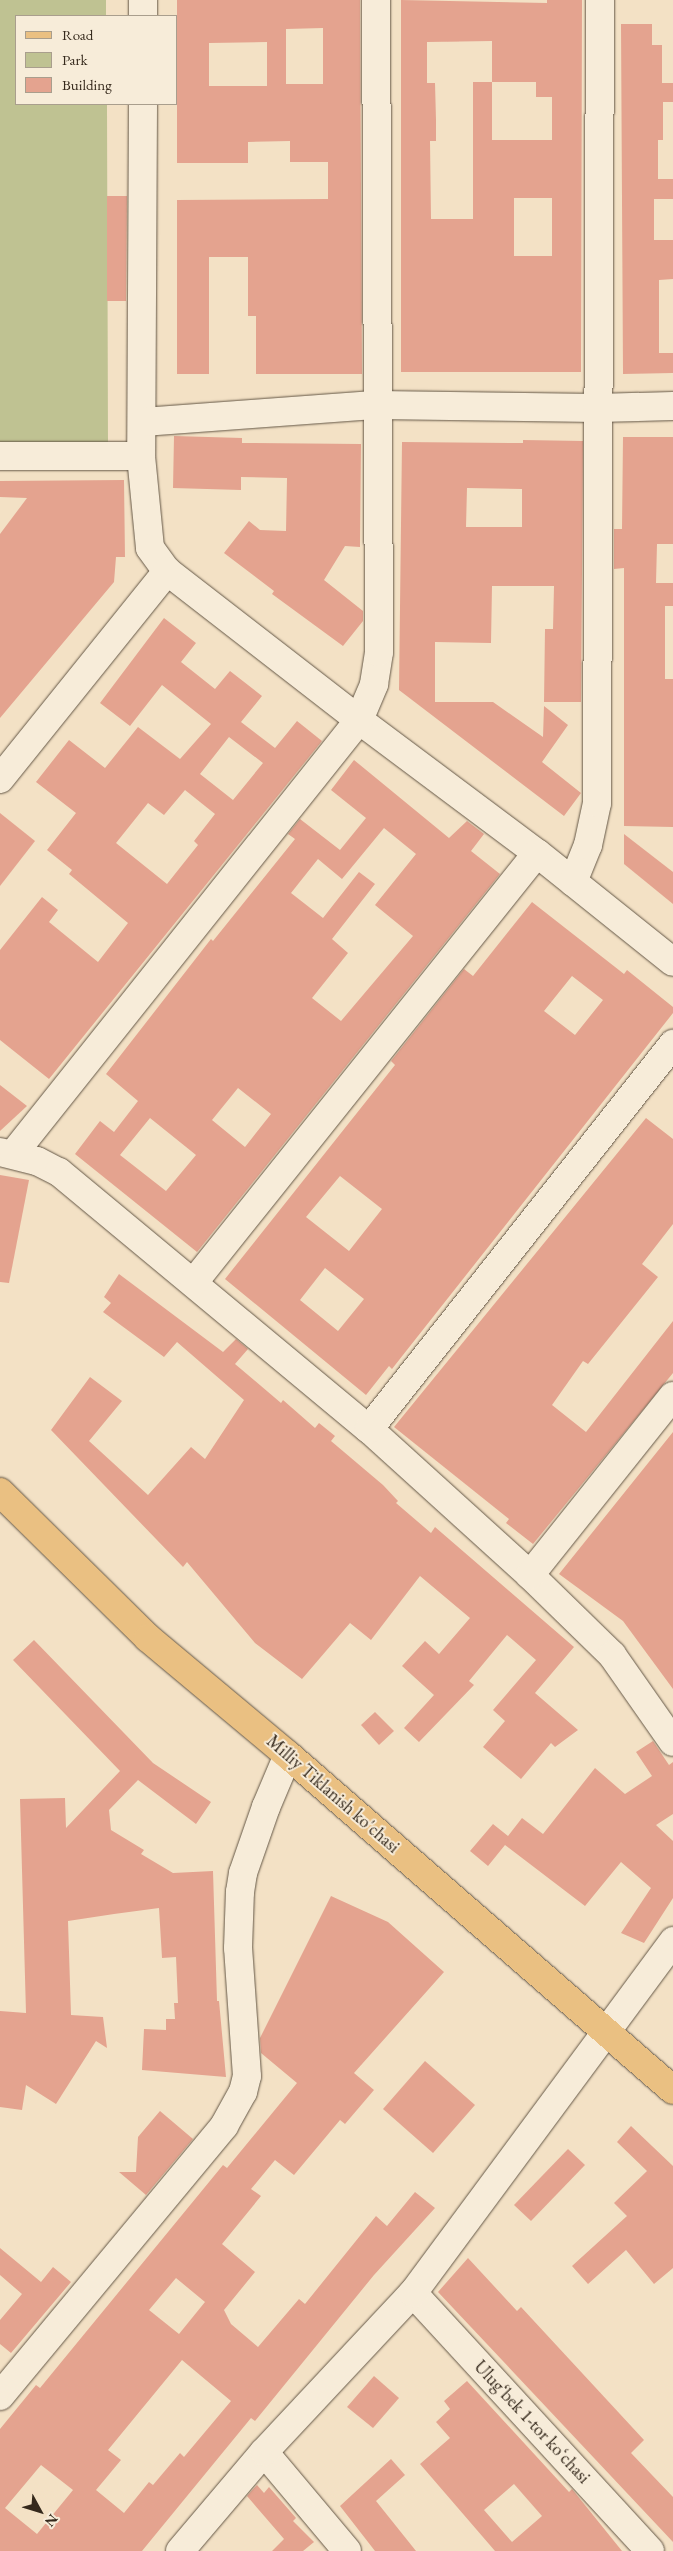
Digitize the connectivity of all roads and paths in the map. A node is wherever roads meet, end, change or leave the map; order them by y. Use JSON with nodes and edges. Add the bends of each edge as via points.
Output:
{"nodes":[{"id":1,"x":143,"y":0,"type":"edge"},
{"id":2,"x":376,"y":0,"type":"edge"},
{"id":3,"x":600,"y":0,"type":"edge"},
{"id":4,"x":143,"y":15,"type":"edge"},
{"id":5,"x":143,"y":105,"type":"edge"},
{"id":6,"x":378,"y":405,"type":"junction"},
{"id":7,"x":673,"y":406,"type":"edge"},
{"id":8,"x":596,"y":408,"type":"junction"},
{"id":9,"x":142,"y":422,"type":"junction"},
{"id":10,"x":0,"y":456,"type":"edge"},
{"id":11,"x":141,"y":456,"type":"junction"},
{"id":12,"x":167,"y":571,"type":"junction"},
{"id":13,"x":359,"y":720,"type":"junction"},
{"id":14,"x":0,"y":779,"type":"edge"},
{"id":15,"x":537,"y":853,"type":"junction"},
{"id":16,"x":573,"y":882,"type":"junction"},
{"id":17,"x":673,"y":962,"type":"edge"},
{"id":18,"x":673,"y":1044,"type":"edge"},
{"id":19,"x":7,"y":1153,"type":"edge"},
{"id":20,"x":194,"y":1282,"type":"junction"},
{"id":21,"x":673,"y":1396,"type":"edge"},
{"id":22,"x":369,"y":1429,"type":"junction"},
{"id":23,"x":0,"y":1492,"type":"edge"},
{"id":24,"x":530,"y":1574,"type":"junction"},
{"id":25,"x":673,"y":1742,"type":"edge"},
{"id":26,"x":288,"y":1755,"type":"junction"},
{"id":27,"x":673,"y":1941,"type":"edge"},
{"id":28,"x":607,"y":2030,"type":"junction"},
{"id":29,"x":673,"y":2090,"type":"edge"},
{"id":30,"x":413,"y":2292,"type":"junction"},
{"id":31,"x":0,"y":2396,"type":"edge"},
{"id":32,"x":264,"y":2452,"type":"junction"},
{"id":33,"x":180,"y":2551,"type":"edge"},
{"id":34,"x":347,"y":2551,"type":"edge"},
{"id":35,"x":650,"y":2551,"type":"edge"}],
"edges":[{"from":1,"to":4,"type":"street"},
{"from":2,"to":6,"type":"street"},
{"from":3,"to":8,"type":"street"},
{"from":5,"to":9,"type":"street"},
{"from":6,"to":8,"type":"street"},
{"from":6,"to":9,"type":"street"},
{"from":6,"to":13,"type":"street","via":[[379,652],[374,684]]},
{"from":7,"to":8,"type":"street"},
{"from":8,"to":16,"type":"street","via":[[597,803],[588,845]]},
{"from":9,"to":11,"type":"street"},
{"from":10,"to":11,"type":"street"},
{"from":11,"to":12,"type":"street","via":[[147,539]]},
{"from":12,"to":13,"type":"street"},
{"from":12,"to":14,"type":"street"},
{"from":13,"to":15,"type":"street"},
{"from":13,"to":19,"type":"street"},
{"from":15,"to":16,"type":"street"},
{"from":15,"to":20,"type":"street"},
{"from":16,"to":17,"type":"street"},
{"from":18,"to":22,"type":"street"},
{"from":19,"to":20,"type":"street","via":[[59,1172]]},
{"from":20,"to":22,"type":"street"},
{"from":21,"to":24,"type":"street"},
{"from":22,"to":24,"type":"street"},
{"from":23,"to":26,"type":"main road","name":"Milliy Tiklanish ko'chasi","via":[[148,1638]]},
{"from":24,"to":25,"type":"street","via":[[612,1655]]},
{"from":26,"to":28,"type":"main road","name":"Milliy Tiklanish ko'chasi"},
{"from":26,"to":31,"type":"street","via":[[266,1807],[243,1873],[240,1892],[238,1948],[246,2076],[243,2092],[224,2126]]},
{"from":27,"to":28,"type":"street"},
{"from":28,"to":29,"type":"main road","name":"Milliy Tiklanish ko'chasi"},
{"from":28,"to":30,"type":"street"},
{"from":30,"to":32,"type":"street"},
{"from":30,"to":35,"type":"street","name":"Ulug‘bek 1-tor koʻchasi"},
{"from":32,"to":33,"type":"street"},
{"from":32,"to":34,"type":"street"}]}
